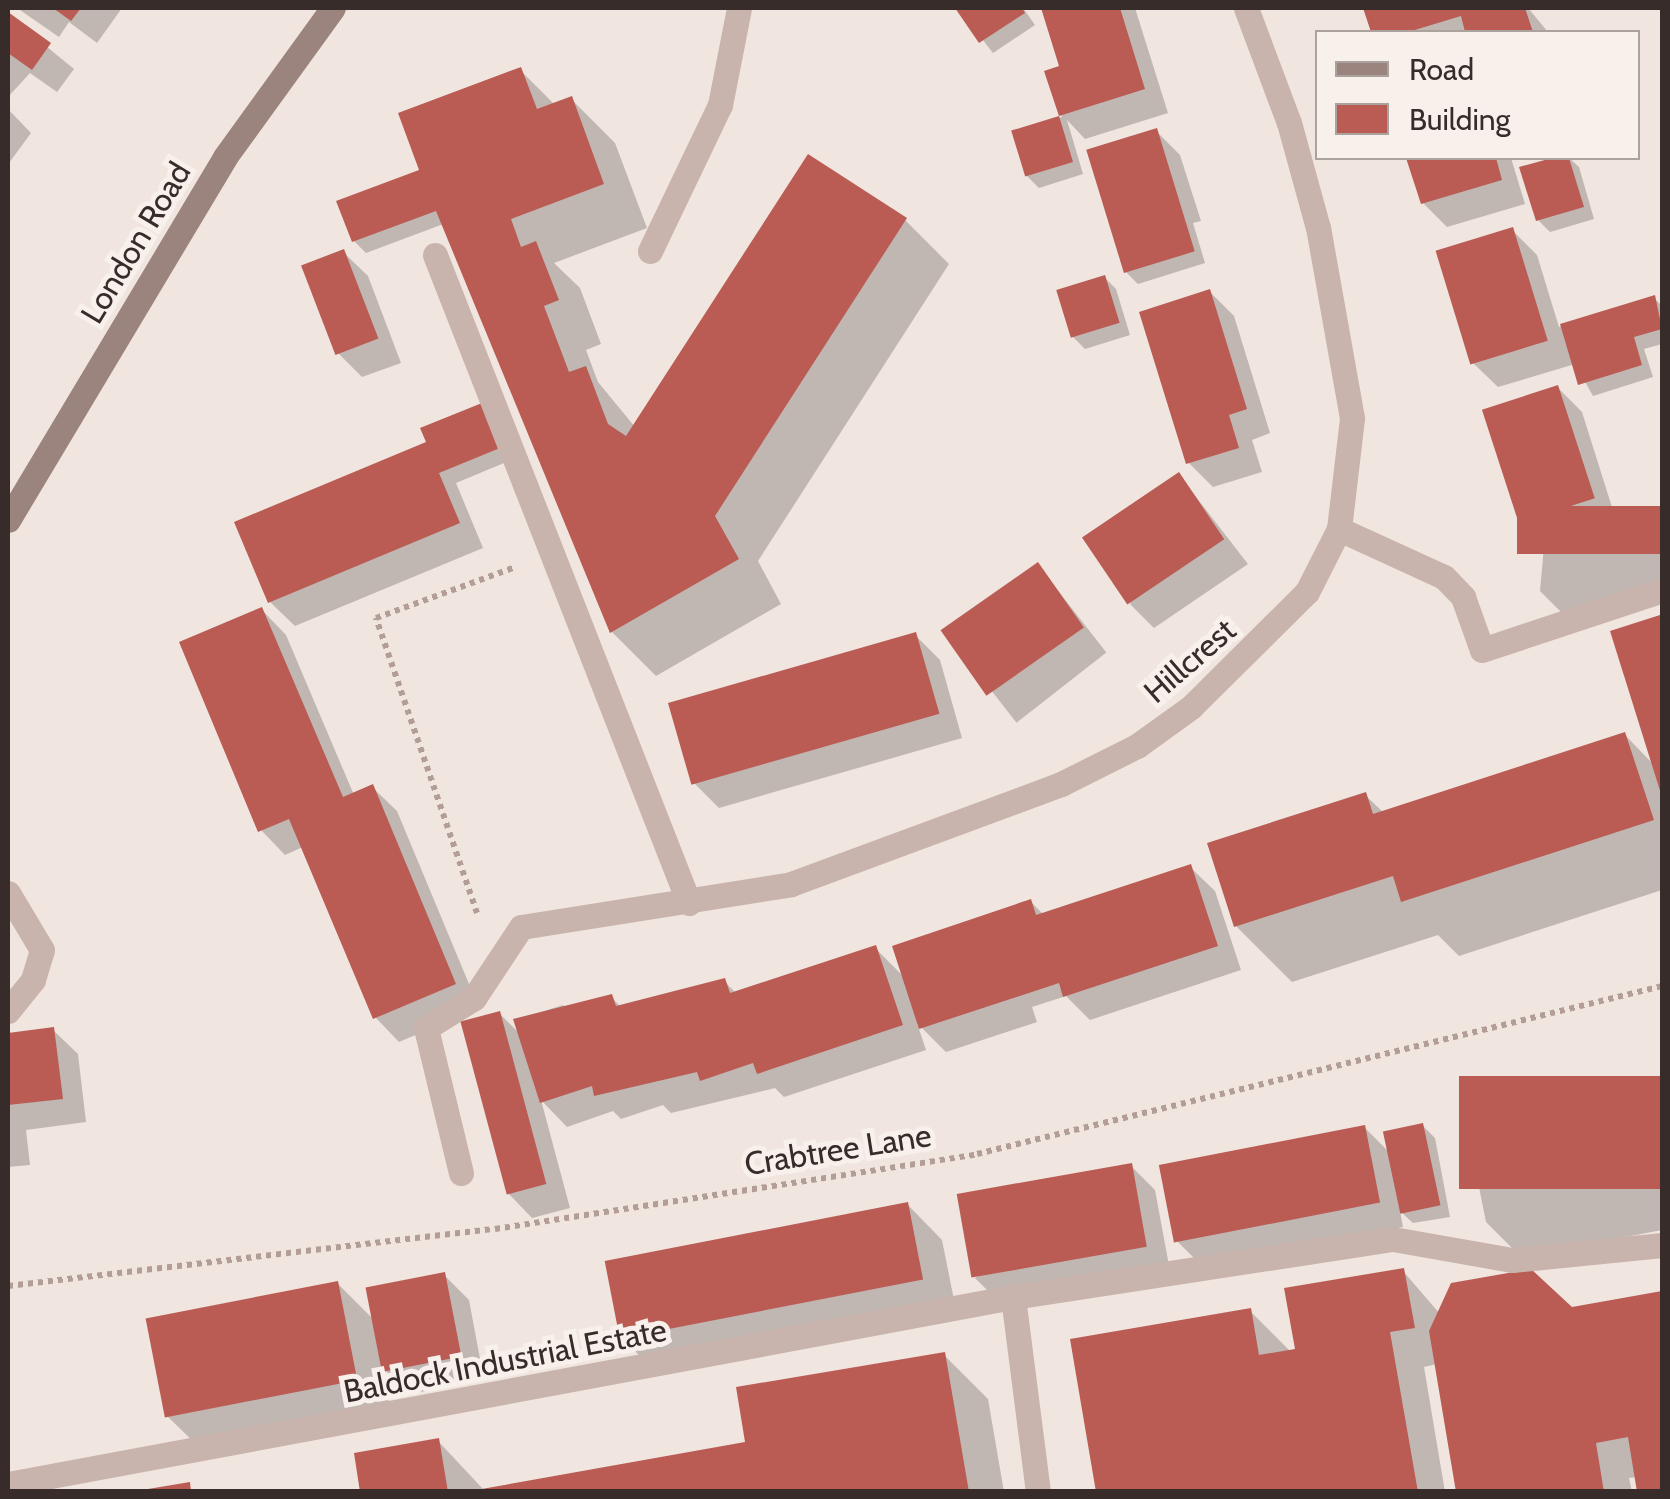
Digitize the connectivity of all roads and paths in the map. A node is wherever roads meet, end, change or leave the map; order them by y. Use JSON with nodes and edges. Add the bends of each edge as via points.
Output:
{"nodes":[{"id":1,"x":333,"y":8,"type":"edge"},
{"id":2,"x":739,"y":8,"type":"edge"},
{"id":3,"x":1246,"y":8,"type":"edge"},
{"id":4,"x":650,"y":251,"type":"dead end"},
{"id":5,"x":435,"y":255,"type":"dead end"},
{"id":6,"x":8,"y":520,"type":"edge"},
{"id":7,"x":1340,"y":529,"type":"junction"},
{"id":8,"x":555,"y":552,"type":"junction"},
{"id":9,"x":1662,"y":590,"type":"edge"},
{"id":10,"x":8,"y":894,"type":"edge"},
{"id":11,"x":690,"y":903,"type":"junction"},
{"id":12,"x":521,"y":927,"type":"junction"},
{"id":13,"x":1662,"y":986,"type":"edge"},
{"id":14,"x":8,"y":1010,"type":"edge"},
{"id":15,"x":461,"y":1173,"type":"dead end"},
{"id":16,"x":1662,"y":1244,"type":"edge"},
{"id":17,"x":8,"y":1286,"type":"edge"},
{"id":18,"x":1013,"y":1298,"type":"junction"},
{"id":19,"x":8,"y":1484,"type":"edge"},
{"id":20,"x":1038,"y":1492,"type":"edge"}],
"edges":[{"from":1,"to":6,"type":"main road","name":"London Road","via":[[225,158]]},
{"from":2,"to":4,"type":"street","via":[[720,105]]},
{"from":3,"to":7,"type":"street","name":"Hillcrest","via":[[1289,123],[1343,345],[1352,418]]},
{"from":5,"to":8,"type":"street"},
{"from":7,"to":9,"type":"street","via":[[1444,576],[1463,597],[1482,650]]},
{"from":7,"to":11,"type":"street","name":"Hillcrest","via":[[1306,592],[1278,626],[1236,670],[1137,746],[954,828],[792,884]]},
{"from":8,"to":11,"type":"street"},
{"from":8,"to":12,"type":"path","via":[[376,618],[477,913]]},
{"from":10,"to":14,"type":"street","via":[[42,950],[33,980]]},
{"from":11,"to":12,"type":"street","name":"Hillcrest"},
{"from":12,"to":15,"type":"street","via":[[474,998],[426,1028]]},
{"from":13,"to":17,"type":"path","name":"Crabtree Lane","via":[[977,1154],[495,1229]]},
{"from":16,"to":18,"type":"street","name":"Baldock Industrial Estate","via":[[1512,1260],[1393,1239]]},
{"from":18,"to":19,"type":"street","name":"Baldock Industrial Estate"},
{"from":18,"to":20,"type":"street"}]}
